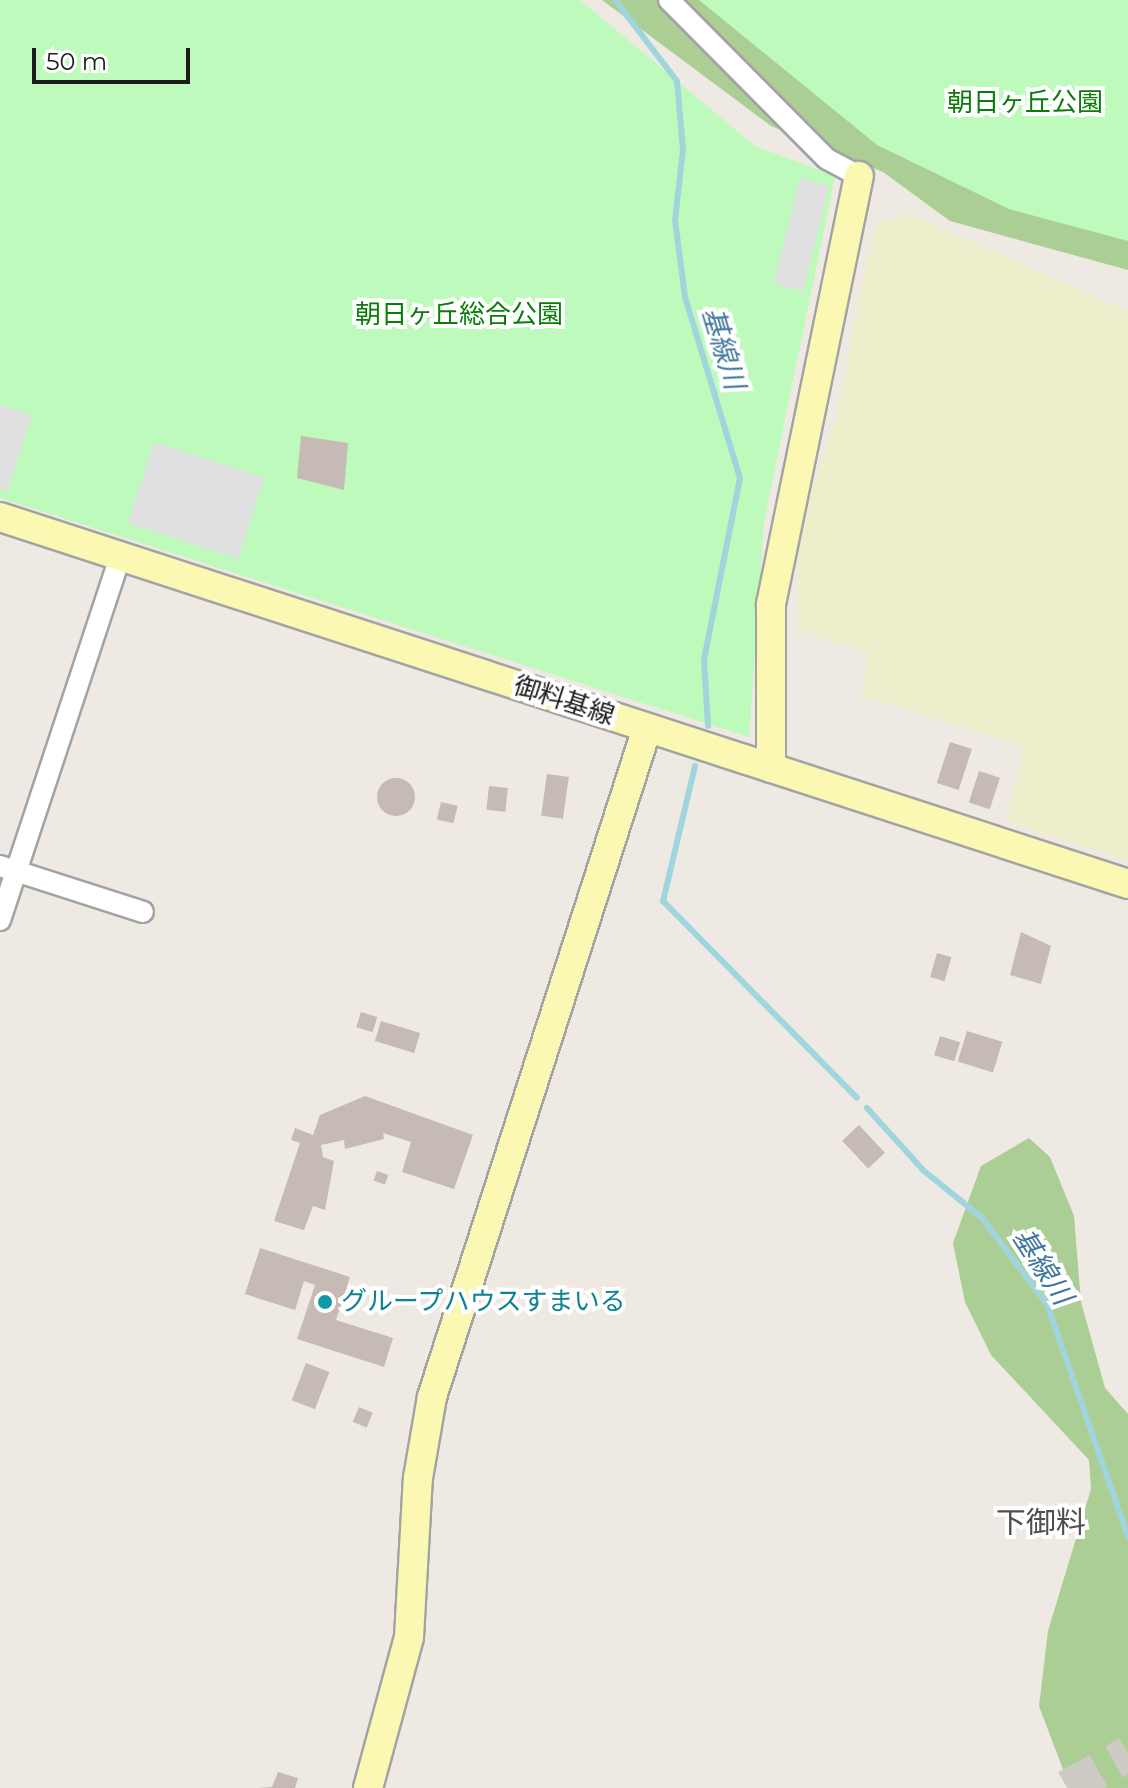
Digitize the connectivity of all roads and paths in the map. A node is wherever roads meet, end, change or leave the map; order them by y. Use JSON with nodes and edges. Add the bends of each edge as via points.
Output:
{"nodes":[{"id":1,"x":669,"y":0,"type":"edge"},
{"id":2,"x":859,"y":176,"type":"joint"},
{"id":3,"x":0,"y":517,"type":"edge"},
{"id":4,"x":120,"y":557,"type":"junction"},
{"id":5,"x":647,"y":728,"type":"junction"},
{"id":6,"x":771,"y":768,"type":"junction"},
{"id":7,"x":8,"y":869,"type":"edge"},
{"id":8,"x":1128,"y":884,"type":"edge"},
{"id":9,"x":143,"y":912,"type":"dead end"},
{"id":10,"x":0,"y":920,"type":"edge"},
{"id":11,"x":368,"y":1788,"type":"edge"}],
"edges":[{"from":1,"to":2,"type":"street","via":[[827,159]]},
{"from":2,"to":6,"type":"street","via":[[771,604]]},
{"from":3,"to":4,"type":"street","name":"御料基線"},
{"from":4,"to":5,"type":"street","name":"御料基線"},
{"from":4,"to":7,"type":"street"},
{"from":5,"to":6,"type":"street","name":"御料基線"},
{"from":5,"to":11,"type":"street","via":[[432,1397],[418,1478],[409,1637]]},
{"from":6,"to":8,"type":"street","name":"御料基線"},
{"from":7,"to":9,"type":"street"},
{"from":7,"to":10,"type":"street"}]}
